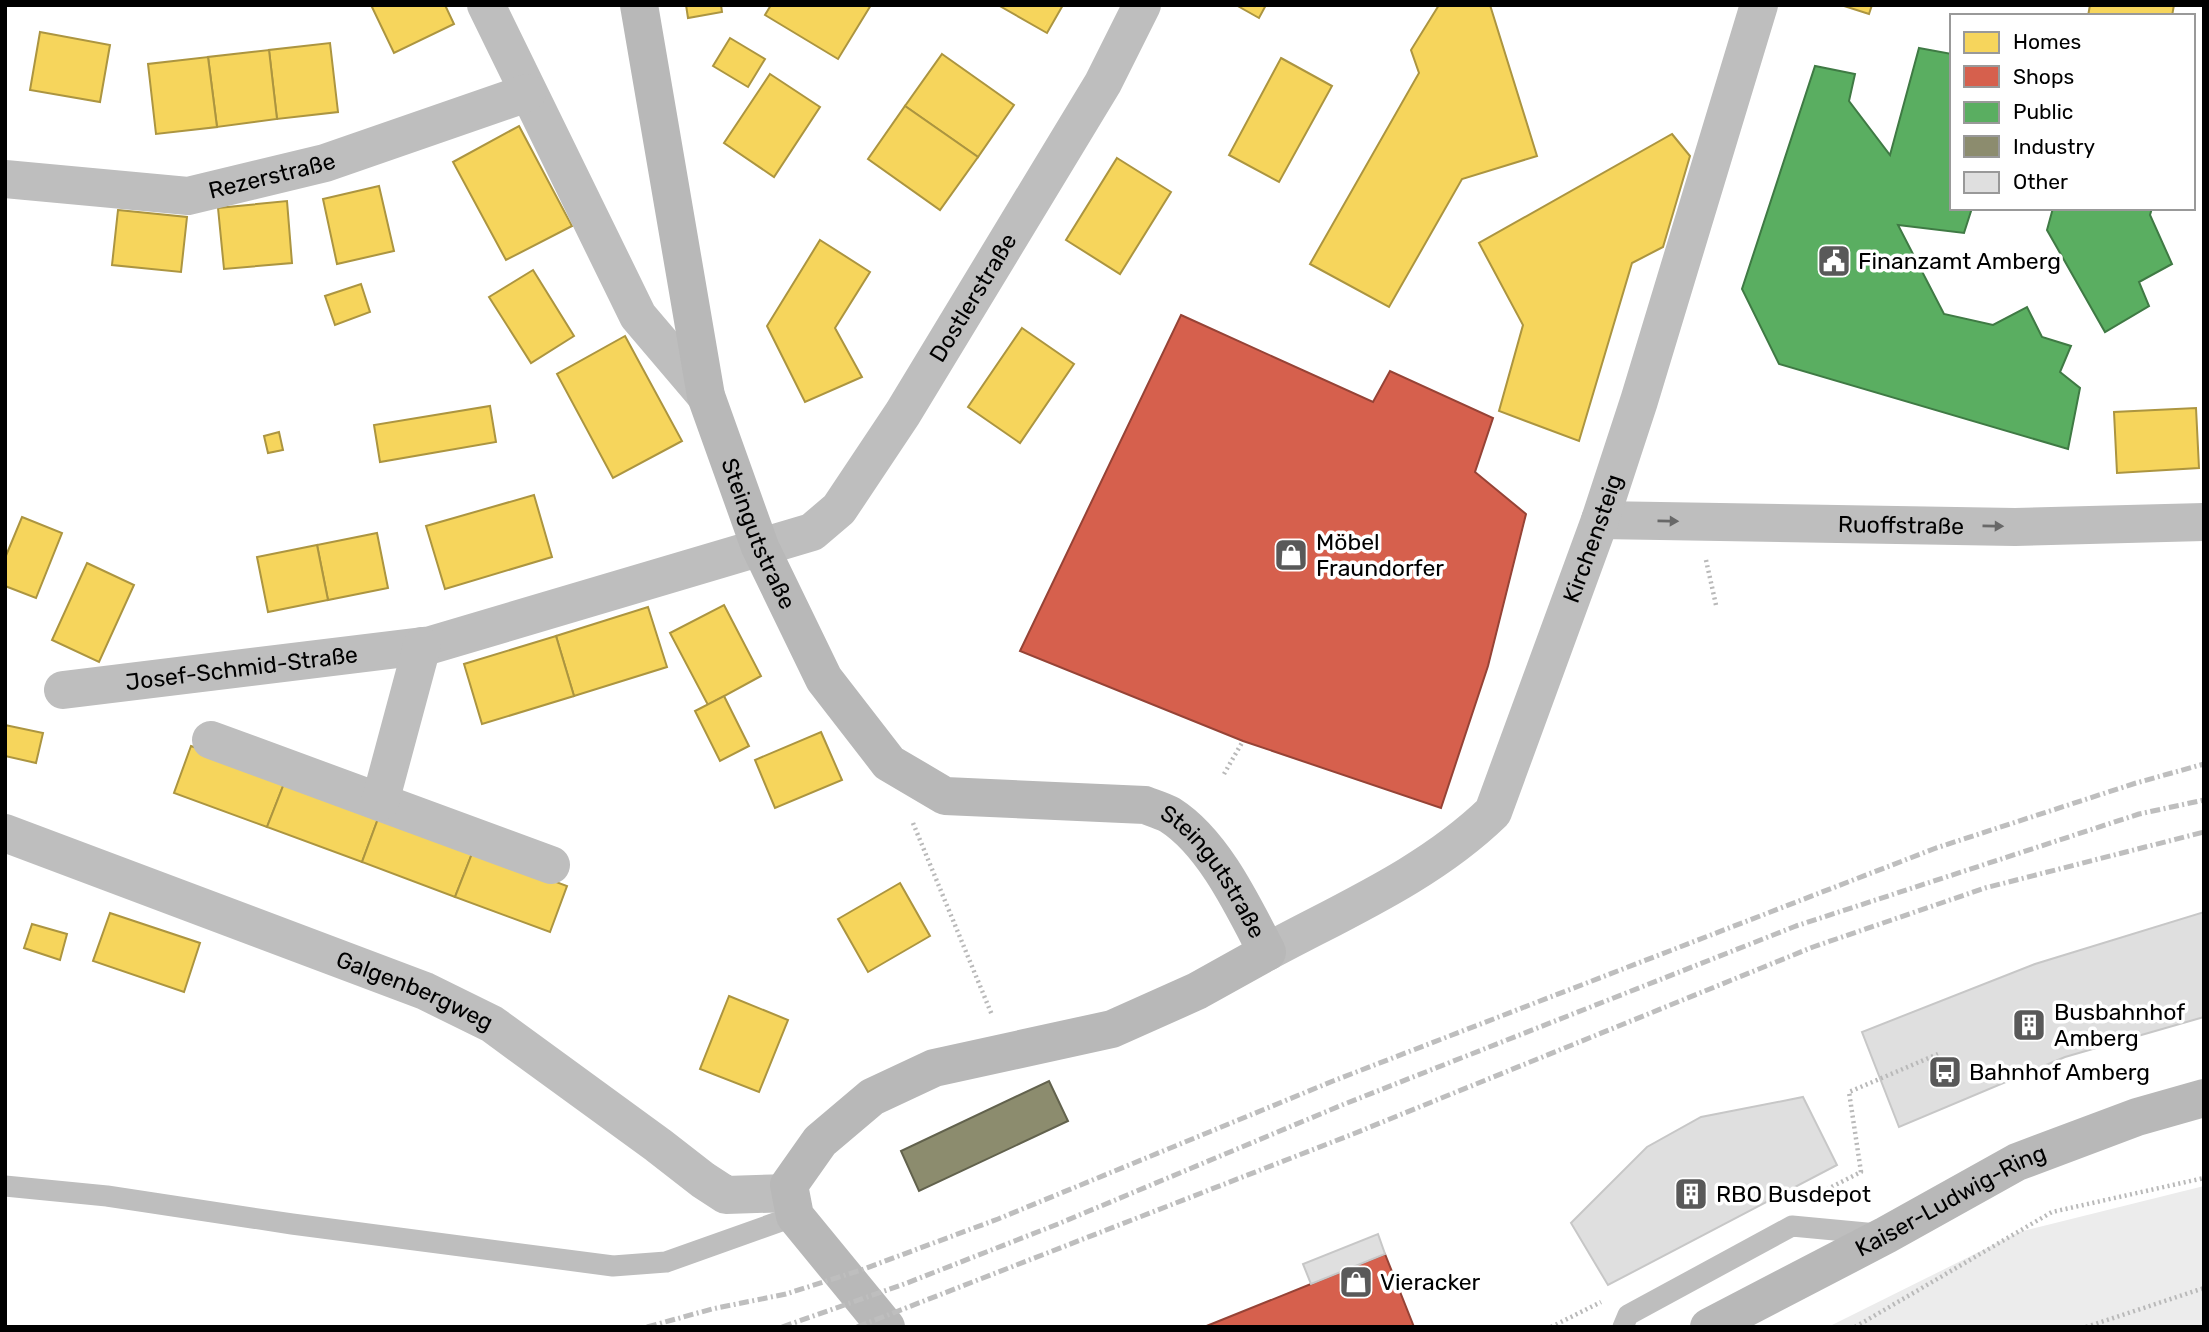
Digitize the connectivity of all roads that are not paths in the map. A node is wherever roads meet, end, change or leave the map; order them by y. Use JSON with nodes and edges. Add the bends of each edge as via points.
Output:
{"nodes":[{"id":1,"x":486,"y":5,"type":"edge"},
{"id":2,"x":639,"y":5,"type":"edge"},
{"id":3,"x":1142,"y":5,"type":"edge"},
{"id":4,"x":1759,"y":5,"type":"edge"},
{"id":5,"x":527,"y":93,"type":"junction"},
{"id":6,"x":5,"y":179,"type":"edge"},
{"id":7,"x":706,"y":396,"type":"junction"},
{"id":8,"x":1600,"y":520,"type":"junction"},
{"id":9,"x":2204,"y":522,"type":"edge"},
{"id":10,"x":761,"y":547,"type":"junction"},
{"id":11,"x":422,"y":646,"type":"junction"},
{"id":12,"x":63,"y":690,"type":"dead end"},
{"id":13,"x":211,"y":740,"type":"dead end"},
{"id":14,"x":380,"y":802,"type":"junction"},
{"id":15,"x":5,"y":833,"type":"edge"},
{"id":16,"x":551,"y":865,"type":"dead end"},
{"id":17,"x":1267,"y":952,"type":"junction"},
{"id":18,"x":2204,"y":1098,"type":"edge"},
{"id":19,"x":5,"y":1186,"type":"edge"},
{"id":20,"x":792,"y":1205,"type":"junction"},
{"id":21,"x":1886,"y":1235,"type":"junction"},
{"id":22,"x":886,"y":1327,"type":"edge"},
{"id":23,"x":1623,"y":1327,"type":"edge"},
{"id":24,"x":1709,"y":1327,"type":"edge"}],
"edges":[{"from":1,"to":5,"type":"street","name":"Steingutstraße"},
{"from":2,"to":7,"type":"street","name":"Steingutstraße"},
{"from":3,"to":10,"type":"street","name":"Dostlerstraße","via":[[1103,83],[903,413],[839,509],[812,532]]},
{"from":4,"to":8,"type":"street","name":"Kirchensteig"},
{"from":5,"to":6,"type":"street","name":"Rezerstraße","via":[[325,163],[188,196]]},
{"from":5,"to":7,"type":"street","name":"Steingutstraße","via":[[638,316]]},
{"from":7,"to":10,"type":"street","name":"Steingutstraße"},
{"from":8,"to":9,"type":"street","name":"Ruoffstraße","one_way":true,"via":[[2015,527]]},
{"from":8,"to":17,"type":"street","name":"Kirchensteig","via":[[1493,813],[1432,863]]},
{"from":10,"to":11,"type":"street","name":"Josef-Schmid-Straße"},
{"from":10,"to":17,"type":"street","name":"Steingutstraße","via":[[824,679],[889,764],[945,796],[1145,805],[1171,816],[1214,858]]},
{"from":11,"to":12,"type":"street","name":"Josef-Schmid-Straße"},
{"from":11,"to":14,"type":"street"},
{"from":13,"to":14,"type":"street"},
{"from":14,"to":16,"type":"street"},
{"from":15,"to":20,"type":"street","name":"Galgenbergweg","via":[[425,991],[492,1024],[726,1195]]},
{"from":17,"to":20,"type":"street","name":"Steingutstraße","via":[[1197,991],[1112,1029],[934,1068],[872,1097],[820,1141],[789,1185]]},
{"from":18,"to":21,"type":"street","name":"Kaiser-Ludwig-Ring","via":[[2017,1161]]},
{"from":19,"to":20,"type":"lane","via":[[613,1266],[666,1262]]},
{"from":20,"to":22,"type":"street"},
{"from":21,"to":23,"type":"lane","via":[[1792,1226],[1628,1315]]},
{"from":21,"to":24,"type":"street","name":"Kaiser-Ludwig-Ring"}]}
